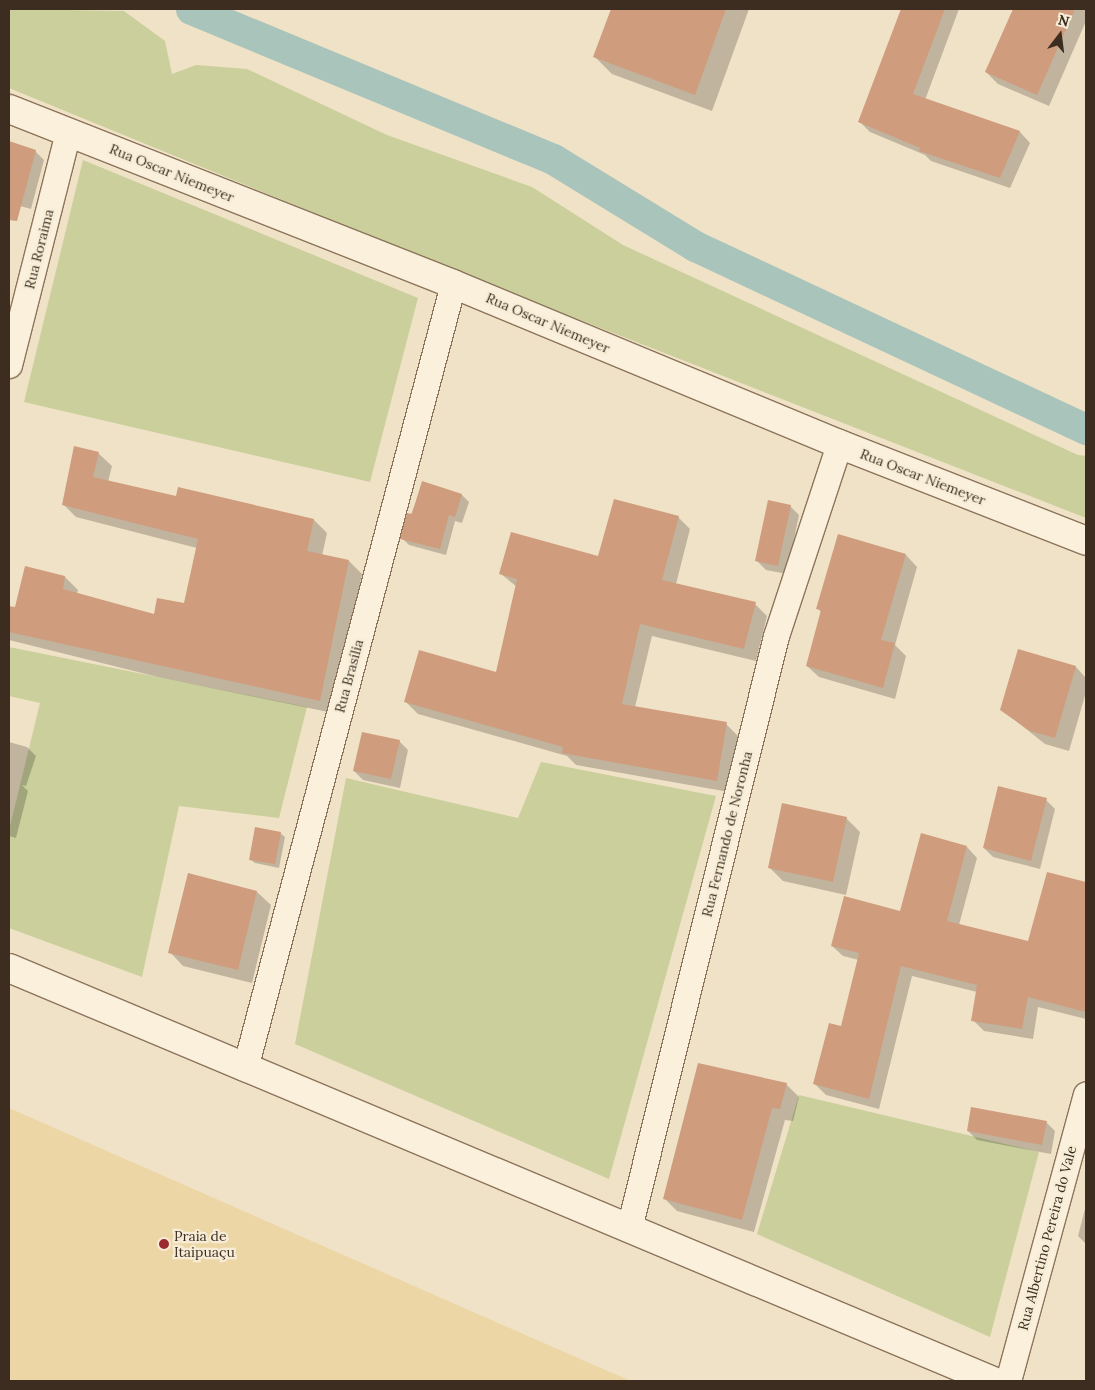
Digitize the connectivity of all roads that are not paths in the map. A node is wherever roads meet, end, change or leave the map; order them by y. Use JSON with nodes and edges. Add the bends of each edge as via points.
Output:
{"nodes":[{"id":1,"x":9,"y":109,"type":"edge"},
{"id":2,"x":68,"y":132,"type":"junction"},
{"id":3,"x":453,"y":284,"type":"junction"},
{"id":4,"x":9,"y":365,"type":"edge"},
{"id":5,"x":838,"y":444,"type":"junction"},
{"id":6,"x":1086,"y":541,"type":"edge"},
{"id":7,"x":9,"y":968,"type":"edge"},
{"id":8,"x":245,"y":1068,"type":"junction"},
{"id":9,"x":1086,"y":1094,"type":"edge"},
{"id":10,"x":629,"y":1228,"type":"junction"},
{"id":11,"x":994,"y":1381,"type":"edge"},
{"id":12,"x":1008,"y":1381,"type":"edge"}],
"edges":[{"from":1,"to":2,"type":"street","name":"Rua Oscar Niemeyer"},
{"from":2,"to":3,"type":"street","name":"Rua Oscar Niemeyer"},
{"from":2,"to":4,"type":"street","name":"Rua Roraima"},
{"from":3,"to":5,"type":"street","name":"Rua Oscar Niemeyer"},
{"from":3,"to":8,"type":"street","name":"Rua Brasília"},
{"from":5,"to":6,"type":"street","name":"Rua Oscar Niemeyer"},
{"from":5,"to":10,"type":"street","name":"Rua Fernando de Noronha","via":[[776,636]]},
{"from":7,"to":8,"type":"street"},
{"from":8,"to":10,"type":"street"},
{"from":9,"to":12,"type":"street","name":"Rua Albertino Pereira do Vale"},
{"from":10,"to":11,"type":"street"}]}
